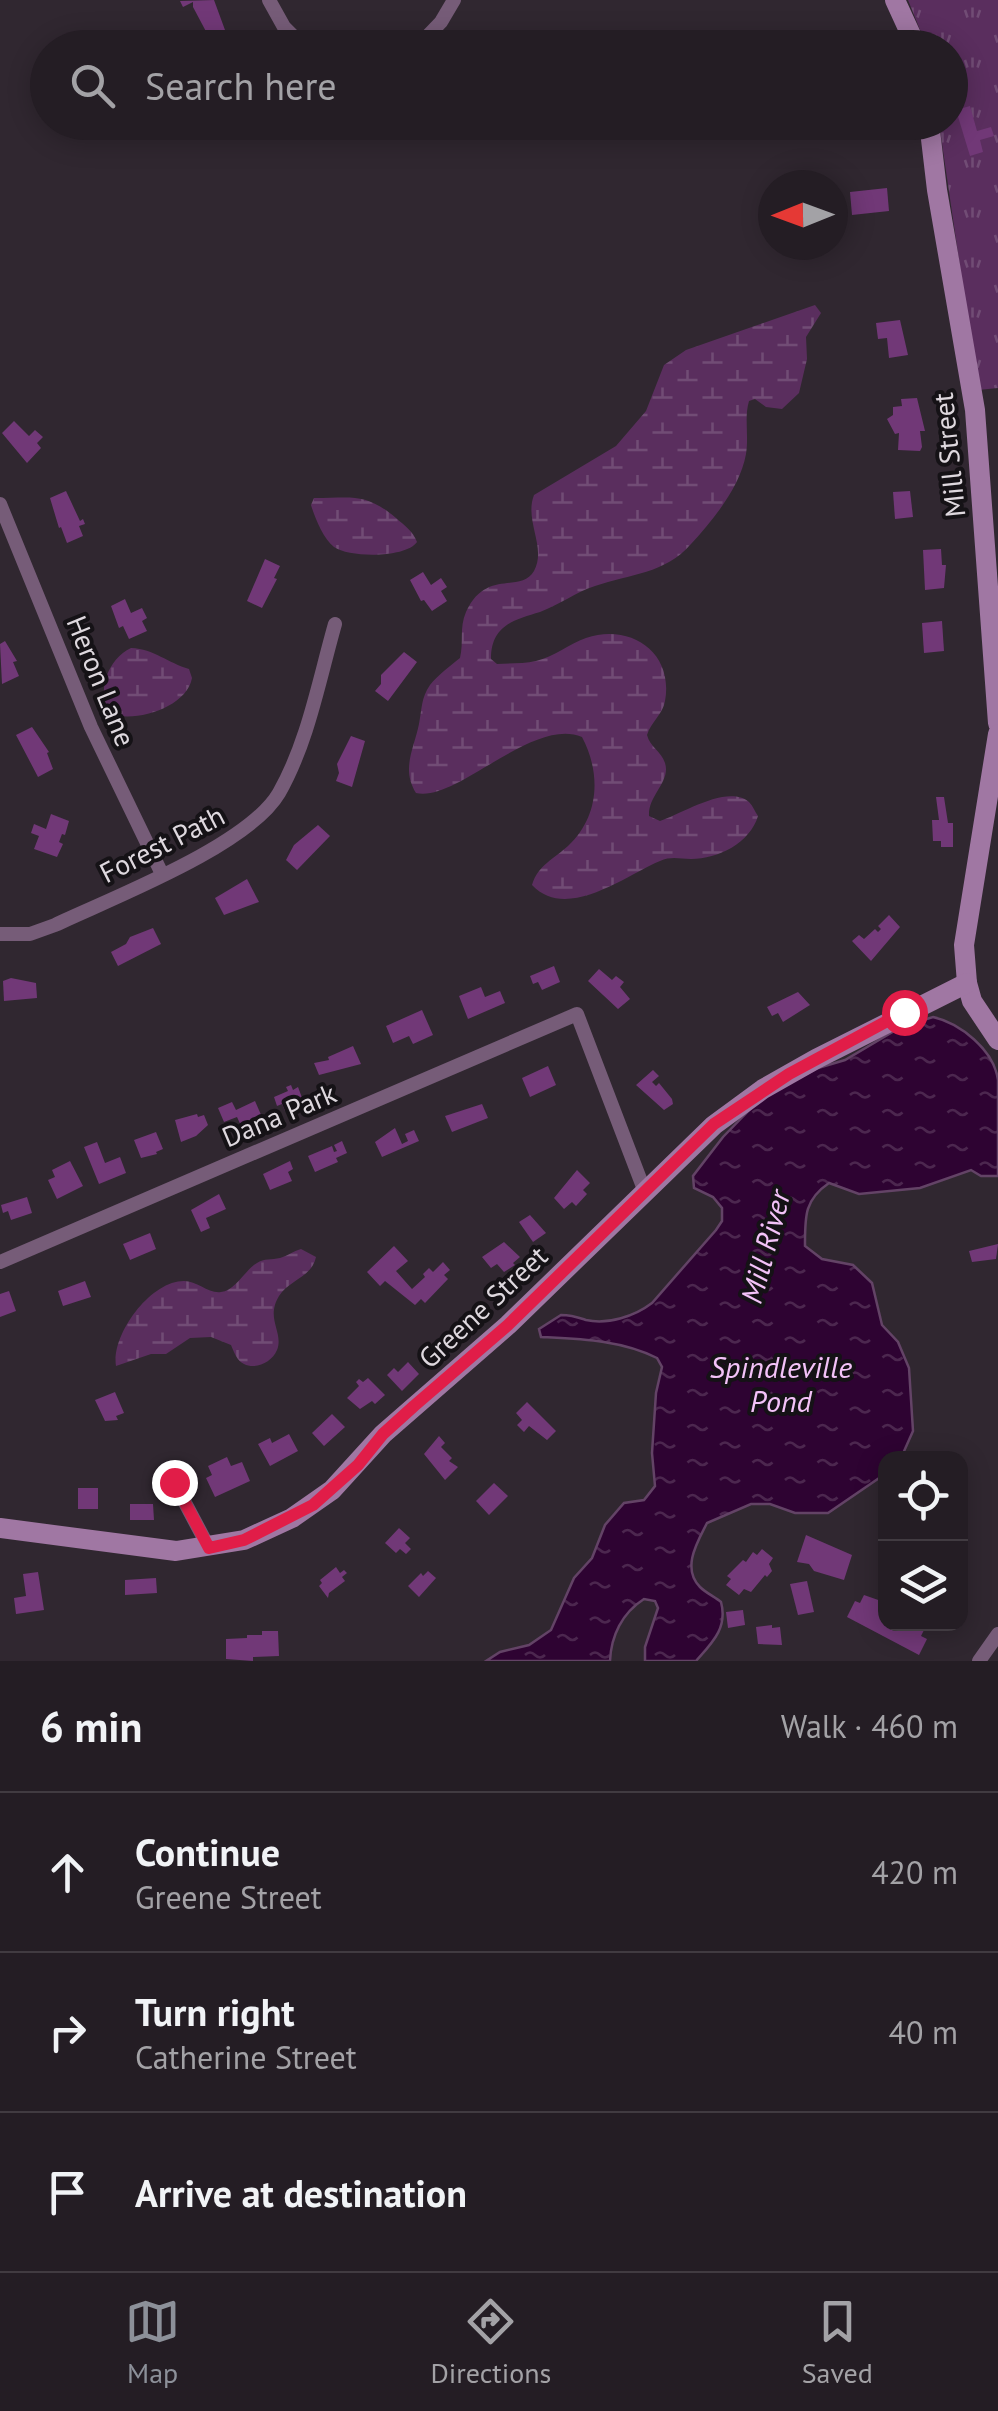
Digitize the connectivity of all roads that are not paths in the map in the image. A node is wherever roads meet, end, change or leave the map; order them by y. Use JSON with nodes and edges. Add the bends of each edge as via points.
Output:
{"nodes":[{"id":1,"x":269,"y":0,"type":"edge"},
{"id":2,"x":454,"y":0,"type":"edge"},
{"id":3,"x":894,"y":0,"type":"edge"},
{"id":4,"x":287,"y":30,"type":"edge"},
{"id":5,"x":433,"y":30,"type":"edge"},
{"id":6,"x":908,"y":30,"type":"edge"},
{"id":7,"x":932,"y":140,"type":"edge"},
{"id":8,"x":0,"y":504,"type":"edge"},
{"id":9,"x":335,"y":624,"type":"dead end"},
{"id":10,"x":998,"y":723,"type":"edge"},
{"id":11,"x":998,"y":734,"type":"edge"},
{"id":12,"x":162,"y":874,"type":"junction"},
{"id":13,"x":0,"y":934,"type":"edge"},
{"id":14,"x":967,"y":983,"type":"junction"},
{"id":15,"x":998,"y":1040,"type":"edge"},
{"id":16,"x":645,"y":1192,"type":"junction"},
{"id":17,"x":0,"y":1262,"type":"edge"},
{"id":18,"x":174,"y":1482,"type":"dead end"},
{"id":19,"x":0,"y":1528,"type":"edge"},
{"id":20,"x":209,"y":1548,"type":"junction"},
{"id":21,"x":998,"y":1634,"type":"edge"},
{"id":22,"x":979,"y":1661,"type":"edge"}],
"edges":[{"from":1,"to":4,"type":"street"},
{"from":2,"to":5,"type":"street"},
{"from":3,"to":6,"type":"street"},
{"from":7,"to":10,"type":"street","name":"Mill Street","via":[[975,410]]},
{"from":8,"to":12,"type":"street","name":"Heron Lane","via":[[97,742]]},
{"from":9,"to":12,"type":"street","name":"Forest Path","via":[[278,794],[232,838]]},
{"from":11,"to":14,"type":"street","via":[[964,945]]},
{"from":12,"to":13,"type":"street","name":"Forest Path","via":[[41,931]]},
{"from":14,"to":15,"type":"street"},
{"from":14,"to":16,"type":"street","name":"Greene Street","via":[[763,1089],[714,1124]]},
{"from":16,"to":17,"type":"street","name":"Dana Park","via":[[577,1014]]},
{"from":16,"to":20,"type":"street","name":"Greene Street","via":[[383,1434],[332,1490],[268,1530]]},
{"from":18,"to":20,"type":"street"},
{"from":19,"to":20,"type":"street","name":"Greene Street","via":[[160,1552]]},
{"from":21,"to":22,"type":"street"}]}
